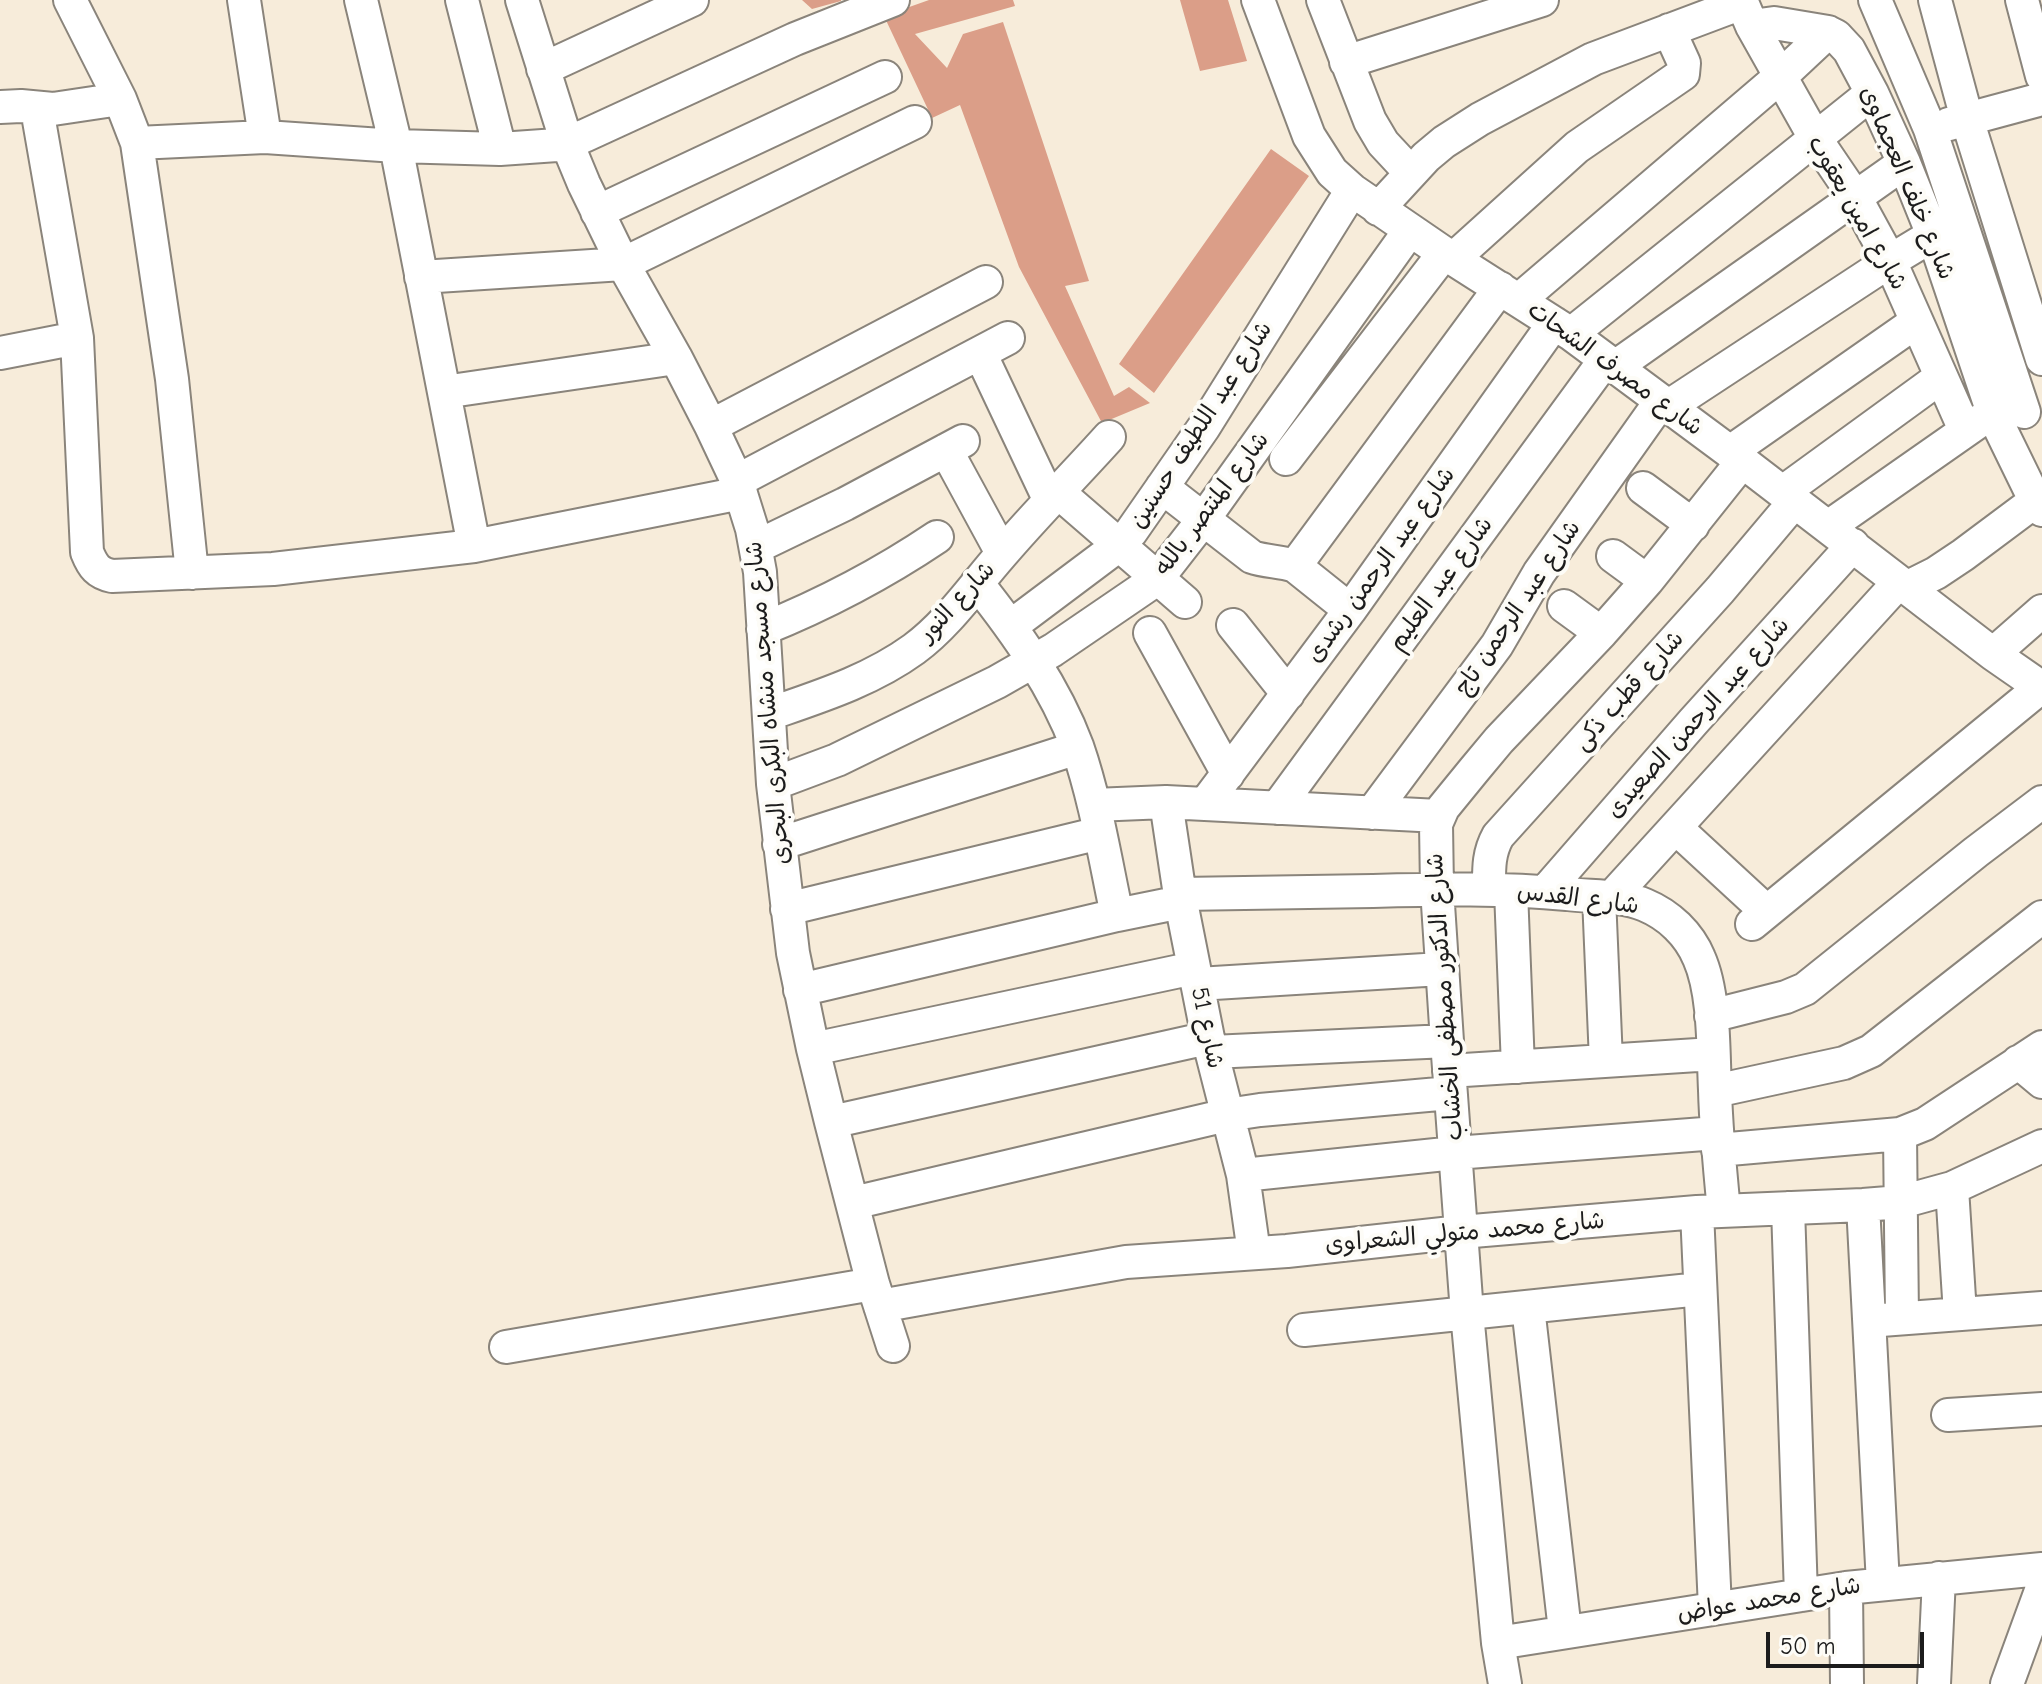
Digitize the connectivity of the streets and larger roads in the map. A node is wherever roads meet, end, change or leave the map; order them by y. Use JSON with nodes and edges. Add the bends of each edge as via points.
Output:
{"nodes":[{"id":1,"x":70,"y":0,"type":"edge"},
{"id":2,"x":244,"y":0,"type":"edge"},
{"id":3,"x":361,"y":0,"type":"edge"},
{"id":4,"x":462,"y":0,"type":"edge"},
{"id":5,"x":522,"y":0,"type":"edge"},
{"id":6,"x":692,"y":0,"type":"edge"},
{"id":7,"x":893,"y":0,"type":"edge"},
{"id":8,"x":1258,"y":0,"type":"edge"},
{"id":9,"x":1323,"y":0,"type":"edge"},
{"id":10,"x":1542,"y":0,"type":"edge"},
{"id":11,"x":1875,"y":0,"type":"edge"},
{"id":12,"x":1935,"y":0,"type":"edge"},
{"id":13,"x":2022,"y":0,"type":"edge"},
{"id":14,"x":1745,"y":9,"type":"edge"},
{"id":15,"x":1669,"y":30,"type":"junction"},
{"id":16,"x":1828,"y":32,"type":"junction"},
{"id":17,"x":1346,"y":62,"type":"junction"},
{"id":18,"x":543,"y":69,"type":"junction"},
{"id":19,"x":1781,"y":76,"type":"junction"},
{"id":20,"x":2042,"y":76,"type":"edge"},
{"id":21,"x":885,"y":77,"type":"dead end"},
{"id":22,"x":1872,"y":93,"type":"junction"},
{"id":23,"x":120,"y":99,"type":"junction"},
{"id":24,"x":2042,"y":99,"type":"edge"},
{"id":25,"x":0,"y":107,"type":"edge"},
{"id":26,"x":37,"y":109,"type":"junction"},
{"id":27,"x":1967,"y":119,"type":"junction"},
{"id":28,"x":915,"y":122,"type":"dead end"},
{"id":29,"x":1930,"y":129,"type":"junction"},
{"id":30,"x":265,"y":137,"type":"junction"},
{"id":31,"x":1815,"y":138,"type":"junction"},
{"id":32,"x":137,"y":143,"type":"junction"},
{"id":33,"x":567,"y":143,"type":"junction"},
{"id":34,"x":396,"y":146,"type":"junction"},
{"id":35,"x":500,"y":149,"type":"junction"},
{"id":36,"x":1904,"y":163,"type":"junction"},
{"id":37,"x":1410,"y":172,"type":"junction"},
{"id":38,"x":1352,"y":190,"type":"junction"},
{"id":39,"x":1855,"y":197,"type":"junction"},
{"id":40,"x":1378,"y":209,"type":"junction"},
{"id":41,"x":597,"y":212,"type":"junction"},
{"id":42,"x":1410,"y":230,"type":"junction"},
{"id":43,"x":1933,"y":235,"type":"junction"},
{"id":44,"x":1448,"y":256,"type":"junction"},
{"id":45,"x":1890,"y":261,"type":"junction"},
{"id":46,"x":623,"y":264,"type":"junction"},
{"id":47,"x":421,"y":277,"type":"junction"},
{"id":48,"x":986,"y":282,"type":"dead end"},
{"id":49,"x":1510,"y":294,"type":"junction"},
{"id":50,"x":1916,"y":322,"type":"junction"},
{"id":51,"x":1562,"y":329,"type":"junction"},
{"id":52,"x":77,"y":338,"type":"junction"},
{"id":53,"x":1008,"y":338,"type":"dead end"},
{"id":54,"x":0,"y":353,"type":"edge"},
{"id":55,"x":980,"y":353,"type":"junction"},
{"id":56,"x":676,"y":358,"type":"junction"},
{"id":57,"x":2042,"y":359,"type":"edge"},
{"id":58,"x":1610,"y":363,"type":"junction"},
{"id":59,"x":1941,"y":377,"type":"junction"},
{"id":60,"x":444,"y":392,"type":"junction"},
{"id":61,"x":1665,"y":404,"type":"junction"},
{"id":62,"x":2020,"y":412,"type":"edge"},
{"id":63,"x":711,"y":426,"type":"junction"},
{"id":64,"x":1965,"y":430,"type":"junction"},
{"id":65,"x":1109,"y":437,"type":"dead end"},
{"id":66,"x":1736,"y":457,"type":"junction"},
{"id":67,"x":1286,"y":459,"type":"dead end"},
{"id":68,"x":739,"y":487,"type":"junction"},
{"id":69,"x":1162,"y":487,"type":"junction"},
{"id":70,"x":1643,"y":488,"type":"dead end"},
{"id":71,"x":1054,"y":497,"type":"junction"},
{"id":72,"x":1789,"y":497,"type":"junction"},
{"id":73,"x":2040,"y":502,"type":"edge"},
{"id":74,"x":1203,"y":520,"type":"junction"},
{"id":75,"x":1693,"y":525,"type":"junction"},
{"id":76,"x":1840,"y":536,"type":"junction"},
{"id":77,"x":937,"y":537,"type":"dead end"},
{"id":78,"x":1118,"y":545,"type":"junction"},
{"id":79,"x":474,"y":546,"type":"junction"},
{"id":80,"x":756,"y":547,"type":"junction"},
{"id":81,"x":1002,"y":553,"type":"junction"},
{"id":82,"x":1613,"y":556,"type":"dead end"},
{"id":83,"x":1295,"y":566,"type":"junction"},
{"id":84,"x":192,"y":573,"type":"junction"},
{"id":85,"x":1157,"y":579,"type":"junction"},
{"id":86,"x":1647,"y":581,"type":"junction"},
{"id":87,"x":977,"y":583,"type":"junction"},
{"id":88,"x":1903,"y":585,"type":"junction"},
{"id":89,"x":1185,"y":602,"type":"dead end"},
{"id":90,"x":1564,"y":606,"type":"dead end"},
{"id":91,"x":1350,"y":610,"type":"junction"},
{"id":92,"x":2042,"y":611,"type":"edge"},
{"id":93,"x":1233,"y":625,"type":"dead end"},
{"id":94,"x":1011,"y":626,"type":"junction"},
{"id":95,"x":763,"y":629,"type":"junction"},
{"id":96,"x":1150,"y":633,"type":"dead end"},
{"id":97,"x":1601,"y":633,"type":"junction"},
{"id":98,"x":1993,"y":654,"type":"junction"},
{"id":99,"x":1035,"y":662,"type":"junction"},
{"id":100,"x":2041,"y":688,"type":"edge"},
{"id":101,"x":1288,"y":694,"type":"junction"},
{"id":102,"x":769,"y":714,"type":"junction"},
{"id":103,"x":1077,"y":748,"type":"junction"},
{"id":104,"x":1228,"y":774,"type":"junction"},
{"id":105,"x":773,"y":784,"type":"junction"},
{"id":106,"x":1166,"y":802,"type":"junction"},
{"id":107,"x":2042,"y":802,"type":"edge"},
{"id":108,"x":1205,"y":804,"type":"junction"},
{"id":109,"x":1277,"y":808,"type":"junction"},
{"id":110,"x":1372,"y":813,"type":"junction"},
{"id":111,"x":1439,"y":816,"type":"junction"},
{"id":112,"x":1097,"y":819,"type":"junction"},
{"id":113,"x":1676,"y":828,"type":"junction"},
{"id":114,"x":779,"y":844,"type":"junction"},
{"id":115,"x":1437,"y":889,"type":"junction"},
{"id":116,"x":1500,"y":890,"type":"junction"},
{"id":117,"x":1545,"y":892,"type":"junction"},
{"id":118,"x":1180,"y":898,"type":"junction"},
{"id":119,"x":1605,"y":898,"type":"junction"},
{"id":120,"x":787,"y":909,"type":"junction"},
{"id":121,"x":1117,"y":915,"type":"junction"},
{"id":122,"x":2042,"y":917,"type":"edge"},
{"id":123,"x":1441,"y":969,"type":"junction"},
{"id":124,"x":1196,"y":976,"type":"junction"},
{"id":125,"x":800,"y":990,"type":"junction"},
{"id":126,"x":1711,"y":1016,"type":"junction"},
{"id":127,"x":1210,"y":1045,"type":"junction"},
{"id":128,"x":813,"y":1049,"type":"junction"},
{"id":129,"x":1713,"y":1054,"type":"junction"},
{"id":130,"x":1606,"y":1061,"type":"junction"},
{"id":131,"x":2034,"y":1064,"type":"edge"},
{"id":132,"x":1518,"y":1067,"type":"junction"},
{"id":133,"x":1449,"y":1069,"type":"junction"},
{"id":134,"x":1715,"y":1091,"type":"junction"},
{"id":135,"x":1227,"y":1115,"type":"junction"},
{"id":136,"x":831,"y":1122,"type":"junction"},
{"id":137,"x":1900,"y":1134,"type":"junction"},
{"id":138,"x":1718,"y":1142,"type":"junction"},
{"id":139,"x":2042,"y":1146,"type":"edge"},
{"id":140,"x":1455,"y":1153,"type":"junction"},
{"id":141,"x":1243,"y":1175,"type":"junction"},
{"id":142,"x":1952,"y":1188,"type":"junction"},
{"id":143,"x":1901,"y":1202,"type":"junction"},
{"id":144,"x":853,"y":1203,"type":"junction"},
{"id":145,"x":1863,"y":1205,"type":"junction"},
{"id":146,"x":1788,"y":1208,"type":"junction"},
{"id":147,"x":1710,"y":1211,"type":"junction"},
{"id":148,"x":1461,"y":1232,"type":"junction"},
{"id":149,"x":1254,"y":1253,"type":"junction"},
{"id":150,"x":1700,"y":1289,"type":"junction"},
{"id":151,"x":877,"y":1295,"type":"junction"},
{"id":152,"x":1528,"y":1307,"type":"junction"},
{"id":153,"x":2042,"y":1308,"type":"edge"},
{"id":154,"x":1467,"y":1313,"type":"junction"},
{"id":155,"x":1960,"y":1314,"type":"junction"},
{"id":156,"x":1902,"y":1318,"type":"junction"},
{"id":157,"x":1869,"y":1321,"type":"junction"},
{"id":158,"x":1304,"y":1330,"type":"dead end"},
{"id":159,"x":893,"y":1346,"type":"dead end"},
{"id":160,"x":506,"y":1347,"type":"dead end"},
{"id":161,"x":2042,"y":1409,"type":"edge"},
{"id":162,"x":1948,"y":1415,"type":"dead end"},
{"id":163,"x":1939,"y":1578,"type":"junction"},
{"id":164,"x":1883,"y":1584,"type":"junction"},
{"id":165,"x":2041,"y":1587,"type":"edge"},
{"id":166,"x":1846,"y":1588,"type":"junction"},
{"id":167,"x":1801,"y":1595,"type":"junction"},
{"id":168,"x":1715,"y":1608,"type":"junction"},
{"id":169,"x":1565,"y":1631,"type":"junction"},
{"id":170,"x":1498,"y":1643,"type":"junction"},
{"id":171,"x":1505,"y":1684,"type":"edge"},
{"id":172,"x":1847,"y":1684,"type":"edge"},
{"id":173,"x":1934,"y":1684,"type":"edge"},
{"id":174,"x":2007,"y":1684,"type":"edge"}],
"edges":[{"from":1,"to":23,"type":"street"},
{"from":2,"to":30,"type":"street"},
{"from":3,"to":34,"type":"street"},
{"from":4,"to":35,"type":"street"},
{"from":5,"to":18,"type":"street","name":"شارع مسجد منشاه البكرى البحرى"},
{"from":6,"to":18,"type":"street"},
{"from":7,"to":33,"type":"street"},
{"from":8,"to":38,"type":"street","name":"شارع مصرف الشحات","via":[[1309,136],[1332,172]]},
{"from":9,"to":17,"type":"street"},
{"from":10,"to":17,"type":"street"},
{"from":11,"to":29,"type":"street"},
{"from":12,"to":27,"type":"street"},
{"from":13,"to":20,"type":"street"},
{"from":14,"to":15,"type":"street"},
{"from":14,"to":16,"type":"street","via":[[1774,23]]},
{"from":14,"to":19,"type":"street","name":"شارع امين يعقوب"},
{"from":15,"to":37,"type":"street","via":[[1593,59],[1494,112],[1444,142]]},
{"from":15,"to":44,"type":"street","via":[[1684,63],[1683,74],[1577,147]]},
{"from":16,"to":19,"type":"street"},
{"from":16,"to":22,"type":"street","name":"شارع خلف العجماوى","via":[[1849,50]]},
{"from":17,"to":37,"type":"street","via":[[1376,132]]},
{"from":18,"to":33,"type":"street","name":"شارع مسجد منشاه البكرى البحرى"},
{"from":19,"to":31,"type":"street","name":"شارع امين يعقوب"},
{"from":19,"to":49,"type":"street"},
{"from":21,"to":41,"type":"street"},
{"from":22,"to":31,"type":"street","name":"شارع عبد الرحمن رشدى"},
{"from":22,"to":36,"type":"street","name":"شارع خلف العجماوى"},
{"from":23,"to":26,"type":"street"},
{"from":23,"to":32,"type":"street"},
{"from":24,"to":27,"type":"street"},
{"from":25,"to":26,"type":"street"},
{"from":26,"to":52,"type":"street"},
{"from":27,"to":29,"type":"street"},
{"from":27,"to":57,"type":"street"},
{"from":28,"to":46,"type":"street"},
{"from":29,"to":62,"type":"street"},
{"from":30,"to":32,"type":"street"},
{"from":30,"to":34,"type":"street"},
{"from":31,"to":39,"type":"street","name":"شارع امين يعقوب"},
{"from":31,"to":51,"type":"street","name":"شارع عبد الرحمن رشدى"},
{"from":32,"to":84,"type":"street","via":[[172,379]]},
{"from":33,"to":35,"type":"street"},
{"from":33,"to":41,"type":"street","name":"شارع مسجد منشاه البكرى البحرى"},
{"from":34,"to":35,"type":"street"},
{"from":34,"to":47,"type":"street"},
{"from":36,"to":39,"type":"street","name":"شارع عبد العليم"},
{"from":36,"to":43,"type":"street","name":"شارع خلف العجماوى"},
{"from":37,"to":40,"type":"street"},
{"from":38,"to":40,"type":"street","name":"شارع مصرف الشحات"},
{"from":38,"to":69,"type":"street","name":"شارع عبد اللطيف حسنين"},
{"from":39,"to":45,"type":"street","name":"شارع امين يعقوب"},
{"from":39,"to":58,"type":"street","name":"شارع عبد العليم"},
{"from":40,"to":42,"type":"street","name":"شارع مصرف الشحات"},
{"from":41,"to":46,"type":"street","name":"شارع مسجد منشاه البكرى البحرى"},
{"from":42,"to":44,"type":"street","name":"شارع مصرف الشحات"},
{"from":42,"to":74,"type":"street","name":"شارع المنتصر بالله"},
{"from":43,"to":45,"type":"street"},
{"from":43,"to":62,"type":"street","name":"شارع خلف العجماوى"},
{"from":44,"to":49,"type":"street","name":"شارع مصرف الشحات"},
{"from":44,"to":67,"type":"street"},
{"from":45,"to":50,"type":"street","name":"شارع امين يعقوب"},
{"from":45,"to":61,"type":"street"},
{"from":46,"to":47,"type":"street"},
{"from":46,"to":56,"type":"street","name":"شارع مسجد منشاه البكرى البحرى"},
{"from":47,"to":60,"type":"street"},
{"from":48,"to":63,"type":"street"},
{"from":49,"to":51,"type":"street","name":"شارع مصرف الشحات"},
{"from":49,"to":83,"type":"street"},
{"from":50,"to":59,"type":"street","name":"شارع امين يعقوب"},
{"from":50,"to":66,"type":"street"},
{"from":51,"to":58,"type":"street","name":"شارع مصرف الشحات"},
{"from":51,"to":91,"type":"street","name":"شارع عبد الرحمن رشدى"},
{"from":52,"to":54,"type":"street"},
{"from":52,"to":84,"type":"street","via":[[87,552],[92,566],[112,576]]},
{"from":53,"to":55,"type":"street"},
{"from":55,"to":68,"type":"street"},
{"from":55,"to":71,"type":"street"},
{"from":56,"to":60,"type":"street"},
{"from":56,"to":63,"type":"street","name":"شارع مسجد منشاه البكرى البحرى"},
{"from":58,"to":61,"type":"street","name":"شارع مصرف الشحات"},
{"from":58,"to":109,"type":"street","name":"شارع عبد العليم"},
{"from":59,"to":64,"type":"street","name":"شارع امين يعقوب"},
{"from":59,"to":72,"type":"street","name":"شارع قطب ذكى"},
{"from":60,"to":79,"type":"street"},
{"from":61,"to":66,"type":"street","name":"شارع مصرف الشحات"},
{"from":61,"to":110,"type":"street","name":"شارع عبد الرحمن تاج","via":[[1539,573],[1497,645]]},
{"from":62,"to":64,"type":"street","name":"شارع عبد الرحمن الصعيدى","via":[[1982,419]]},
{"from":62,"to":73,"type":"street"},
{"from":63,"to":68,"type":"street","name":"شارع مسجد منشاه البكرى البحرى"},
{"from":64,"to":76,"type":"street","name":"شارع عبد الرحمن الصعيدى"},
{"from":65,"to":71,"type":"street","name":"شارع النور"},
{"from":66,"to":72,"type":"street","name":"شارع مصرف الشحات"},
{"from":66,"to":75,"type":"street"},
{"from":68,"to":79,"type":"street"},
{"from":68,"to":80,"type":"street","name":"شارع مسجد منشاه البكرى البحرى"},
{"from":69,"to":74,"type":"street"},
{"from":69,"to":78,"type":"street","name":"شارع عبد اللطيف حسنين"},
{"from":70,"to":75,"type":"street"},
{"from":71,"to":78,"type":"street"},
{"from":71,"to":81,"type":"street","name":"شارع النور"},
{"from":72,"to":76,"type":"street","name":"شارع مصرف الشحات"},
{"from":72,"to":116,"type":"street","name":"شارع قطب ذكى","via":[[1720,590],[1498,836],[1489,861]]},
{"from":73,"to":88,"type":"street","via":[[1936,573]]},
{"from":74,"to":83,"type":"street","via":[[1252,557]]},
{"from":74,"to":85,"type":"street","name":"شارع المنتصر بالله"},
{"from":75,"to":86,"type":"street"},
{"from":76,"to":88,"type":"street","name":"شارع مصرف الشحات"},
{"from":76,"to":117,"type":"street","name":"شارع عبد الرحمن الصعيدى","via":[[1683,733]]},
{"from":77,"to":95,"type":"street","via":[[870,579]]},
{"from":78,"to":85,"type":"street"},
{"from":78,"to":94,"type":"street","name":"شارع عبد اللطيف حسنين"},
{"from":79,"to":84,"type":"street"},
{"from":80,"to":81,"type":"street","via":[[955,445]]},
{"from":80,"to":95,"type":"street","name":"شارع مسجد منشاه البكرى البحرى"},
{"from":81,"to":87,"type":"street","name":"شارع النور"},
{"from":82,"to":86,"type":"street"},
{"from":83,"to":91,"type":"street"},
{"from":85,"to":89,"type":"street"},
{"from":85,"to":99,"type":"street","name":"شارع المنتصر بالله"},
{"from":86,"to":97,"type":"street"},
{"from":87,"to":94,"type":"street"},
{"from":87,"to":102,"type":"street","name":"شارع النور","via":[[936,632],[910,652],[839,690]]},
{"from":88,"to":98,"type":"street","name":"شارع مصرف الشحات"},
{"from":88,"to":113,"type":"street"},
{"from":90,"to":97,"type":"street"},
{"from":91,"to":101,"type":"street","name":"شارع عبد الرحمن رشدى"},
{"from":92,"to":98,"type":"street"},
{"from":93,"to":101,"type":"street"},
{"from":94,"to":99,"type":"street"},
{"from":95,"to":102,"type":"street","name":"شارع مسجد منشاه البكرى البحرى"},
{"from":96,"to":104,"type":"street"},
{"from":97,"to":111,"type":"street","via":[[1499,740]]},
{"from":98,"to":100,"type":"street","name":"شارع مصرف الشحات"},
{"from":99,"to":103,"type":"street"},
{"from":99,"to":105,"type":"street","name":"شارع المنتصر بالله","via":[[837,760]]},
{"from":100,"to":113,"type":"street","via":[[1759,917]]},
{"from":101,"to":104,"type":"street","name":"شارع عبد الرحمن رشدى"},
{"from":102,"to":105,"type":"street","name":"شارع مسجد منشاه البكرى البحرى"},
{"from":103,"to":112,"type":"street"},
{"from":103,"to":114,"type":"street"},
{"from":104,"to":108,"type":"street","name":"شارع عبد الرحمن رشدى"},
{"from":105,"to":114,"type":"street","name":"شارع مسجد منشاه البكرى البحرى"},
{"from":106,"to":108,"type":"street"},
{"from":106,"to":112,"type":"street"},
{"from":106,"to":118,"type":"street","name":"شارع 51"},
{"from":107,"to":126,"type":"street","via":[[1805,989]]},
{"from":108,"to":109,"type":"street"},
{"from":109,"to":110,"type":"street"},
{"from":110,"to":111,"type":"street"},
{"from":111,"to":115,"type":"street","name":"شارع الدكتور مصطفى الخشاب"},
{"from":112,"to":120,"type":"street"},
{"from":112,"to":121,"type":"street"},
{"from":113,"to":119,"type":"street"},
{"from":114,"to":120,"type":"street","name":"شارع مسجد منشاه البكرى البحرى"},
{"from":115,"to":116,"type":"street","name":"شارع القدس"},
{"from":115,"to":118,"type":"street","name":"شارع القدس"},
{"from":115,"to":123,"type":"street","name":"شارع الدكتور مصطفى الخشاب"},
{"from":116,"to":117,"type":"street","name":"شارع القدس"},
{"from":116,"to":132,"type":"street","name":"شارع قطب ذكى"},
{"from":117,"to":119,"type":"street","name":"شارع القدس"},
{"from":118,"to":121,"type":"street","name":"شارع القدس"},
{"from":118,"to":124,"type":"street","name":"شارع 51"},
{"from":119,"to":126,"type":"street","name":"شارع القدس","via":[[1642,904],[1677,926],[1701,960]]},
{"from":119,"to":130,"type":"street"},
{"from":120,"to":125,"type":"street","name":"شارع مسجد منشاه البكرى البحرى"},
{"from":121,"to":125,"type":"street","name":"شارع القدس"},
{"from":122,"to":134,"type":"street","via":[[1858,1058]]},
{"from":123,"to":124,"type":"street"},
{"from":123,"to":133,"type":"street","name":"شارع الدكتور مصطفى الخشاب"},
{"from":124,"to":127,"type":"street","name":"شارع 51"},
{"from":124,"to":128,"type":"street"},
{"from":125,"to":128,"type":"street","name":"شارع مسجد منشاه البكرى البحرى"},
{"from":126,"to":129,"type":"street","name":"شارع القدس"},
{"from":127,"to":133,"type":"street"},
{"from":127,"to":135,"type":"street","name":"شارع 51"},
{"from":127,"to":136,"type":"street"},
{"from":128,"to":136,"type":"street","name":"شارع مسجد منشاه البكرى البحرى"},
{"from":129,"to":130,"type":"street"},
{"from":129,"to":134,"type":"street","name":"شارع القدس"},
{"from":130,"to":132,"type":"street"},
{"from":131,"to":137,"type":"street"},
{"from":132,"to":133,"type":"street"},
{"from":133,"to":135,"type":"street"},
{"from":133,"to":140,"type":"street","name":"شارع الدكتور مصطفى الخشاب"},
{"from":134,"to":138,"type":"street","name":"شارع القدس"},
{"from":135,"to":141,"type":"street","name":"شارع 51"},
{"from":135,"to":144,"type":"street"},
{"from":136,"to":144,"type":"street","name":"شارع مسجد منشاه البكرى البحرى"},
{"from":137,"to":138,"type":"street"},
{"from":137,"to":143,"type":"street"},
{"from":138,"to":140,"type":"street"},
{"from":138,"to":147,"type":"street","name":"شارع القدس"},
{"from":139,"to":142,"type":"street","name":"شارع محمد متولي الشعراوى"},
{"from":140,"to":141,"type":"street"},
{"from":140,"to":148,"type":"street","name":"شارع الدكتور مصطفى الخشاب"},
{"from":141,"to":149,"type":"street","name":"شارع 51"},
{"from":142,"to":143,"type":"street","name":"شارع محمد متولي الشعراوى"},
{"from":142,"to":155,"type":"street"},
{"from":143,"to":145,"type":"street","name":"شارع محمد متولي الشعراوى"},
{"from":143,"to":156,"type":"street"},
{"from":144,"to":151,"type":"street","name":"شارع مسجد منشاه البكرى البحرى"},
{"from":145,"to":146,"type":"street","name":"شارع محمد متولي الشعراوى"},
{"from":145,"to":157,"type":"street"},
{"from":146,"to":147,"type":"street","name":"شارع محمد متولي الشعراوى"},
{"from":146,"to":167,"type":"street"},
{"from":147,"to":148,"type":"street","name":"شارع محمد متولي الشعراوى"},
{"from":147,"to":150,"type":"street","name":"شارع القدس"},
{"from":148,"to":149,"type":"street","name":"شارع محمد متولي الشعراوى"},
{"from":148,"to":154,"type":"street","name":"شارع الدكتور مصطفى الخشاب"},
{"from":149,"to":151,"type":"street","name":"شارع محمد متولي الشعراوى","via":[[1126,1262]]},
{"from":150,"to":152,"type":"street"},
{"from":150,"to":168,"type":"street","name":"شارع القدس"},
{"from":151,"to":159,"type":"street","name":"شارع مسجد منشاه البكرى البحرى"},
{"from":151,"to":160,"type":"street","name":"شارع محمد متولي الشعراوى"},
{"from":152,"to":154,"type":"street"},
{"from":152,"to":169,"type":"street"},
{"from":153,"to":155,"type":"street"},
{"from":154,"to":158,"type":"street"},
{"from":154,"to":170,"type":"street","name":"شارع الدكتور مصطفى الخشاب"},
{"from":155,"to":156,"type":"street"},
{"from":156,"to":157,"type":"street"},
{"from":157,"to":164,"type":"street"},
{"from":161,"to":162,"type":"street"},
{"from":163,"to":164,"type":"street","name":"شارع محمد عواض"},
{"from":163,"to":165,"type":"street","name":"شارع محمد عواض"},
{"from":163,"to":173,"type":"street"},
{"from":164,"to":166,"type":"street","name":"شارع محمد عواض"},
{"from":165,"to":174,"type":"street"},
{"from":166,"to":167,"type":"street","name":"شارع محمد عواض"},
{"from":166,"to":172,"type":"street"},
{"from":167,"to":168,"type":"street","name":"شارع محمد عواض"},
{"from":168,"to":169,"type":"street","name":"شارع محمد عواض"},
{"from":169,"to":170,"type":"street","name":"شارع محمد عواض"},
{"from":170,"to":171,"type":"street","name":"شارع الدكتور مصطفى الخشاب"}]}
